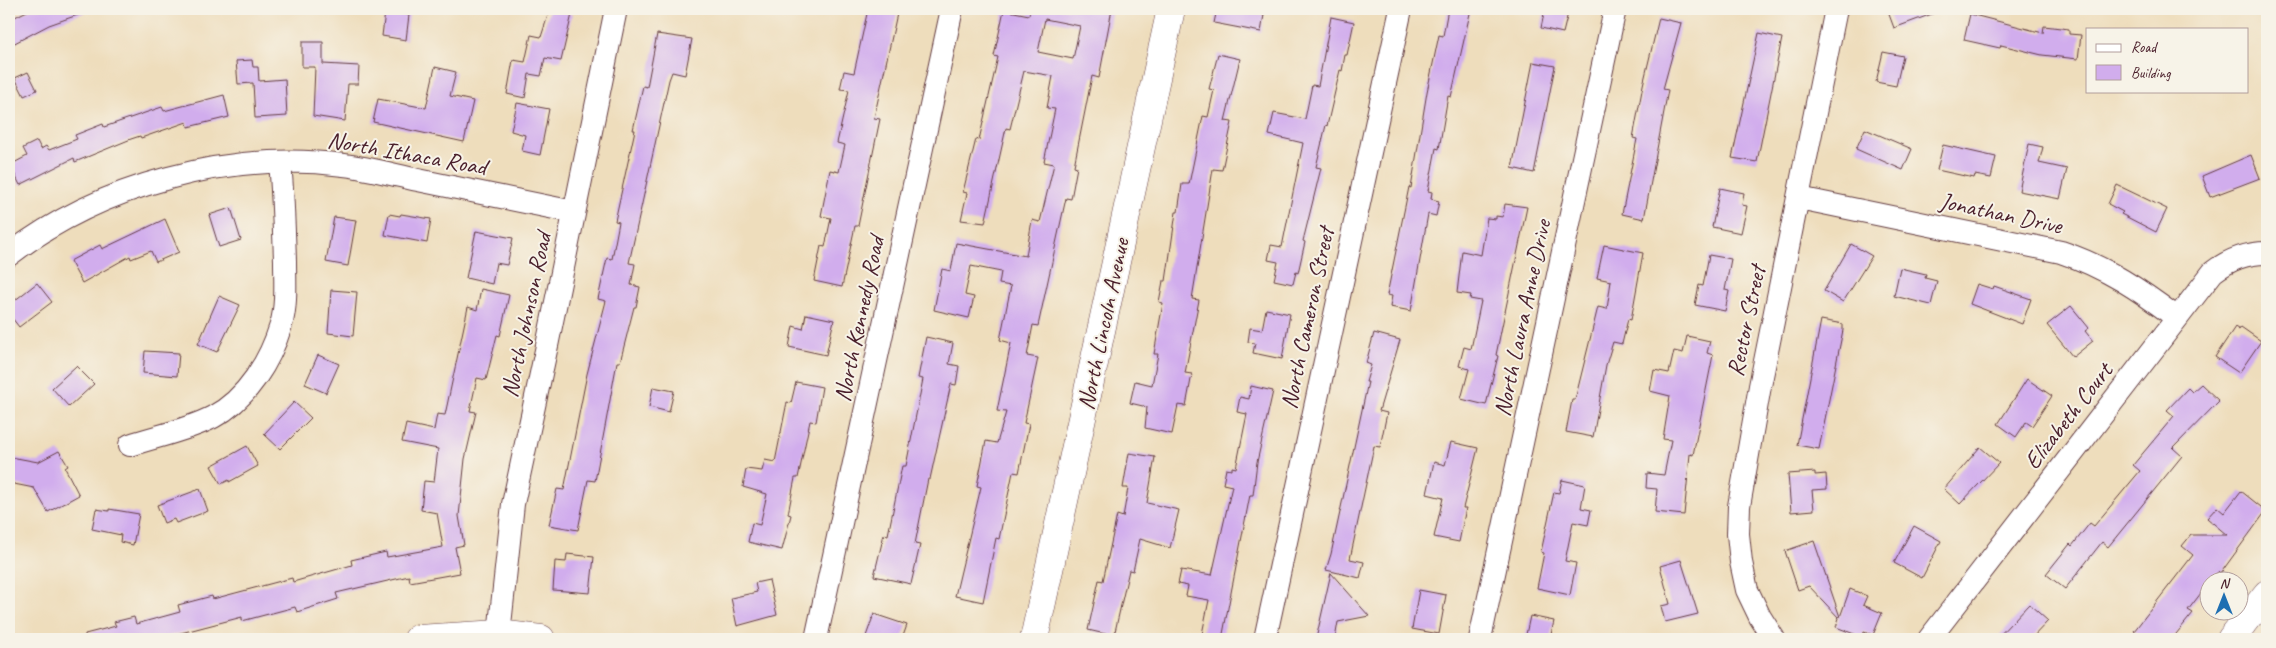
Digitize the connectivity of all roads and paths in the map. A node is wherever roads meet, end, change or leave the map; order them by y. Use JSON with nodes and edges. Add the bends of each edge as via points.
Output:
{"nodes":[{"id":1,"x":616,"y":9,"type":"edge"},
{"id":2,"x":952,"y":9,"type":"edge"},
{"id":3,"x":1171,"y":9,"type":"edge"},
{"id":4,"x":1401,"y":9,"type":"edge"},
{"id":5,"x":1615,"y":9,"type":"edge"},
{"id":6,"x":1836,"y":9,"type":"edge"},
{"id":7,"x":280,"y":162,"type":"junction"},
{"id":8,"x":1798,"y":198,"type":"junction"},
{"id":9,"x":574,"y":212,"type":"junction"},
{"id":10,"x":2267,"y":253,"type":"edge"},
{"id":11,"x":9,"y":255,"type":"edge"},
{"id":12,"x":2177,"y":318,"type":"junction"},
{"id":13,"x":130,"y":445,"type":"dead end"},
{"id":14,"x":2267,"y":594,"type":"edge"},
{"id":15,"x":499,"y":634,"type":"junction"},
{"id":16,"x":418,"y":639,"type":"edge"},
{"id":17,"x":541,"y":639,"type":"edge"},
{"id":18,"x":816,"y":639,"type":"edge"},
{"id":19,"x":1034,"y":639,"type":"edge"},
{"id":20,"x":1265,"y":639,"type":"edge"},
{"id":21,"x":1480,"y":639,"type":"edge"},
{"id":22,"x":1774,"y":639,"type":"edge"},
{"id":23,"x":1929,"y":639,"type":"edge"},
{"id":24,"x":2231,"y":639,"type":"edge"}],
"edges":[{"from":1,"to":9,"type":"street","name":"North Johnson Road"},
{"from":2,"to":18,"type":"street","name":"North Kennedy Road"},
{"from":3,"to":19,"type":"street","name":"North Lincoln Avenue"},
{"from":4,"to":20,"type":"street","name":"North Cameron Street"},
{"from":5,"to":21,"type":"street","name":"North Laura Anne Drive"},
{"from":6,"to":8,"type":"street","name":"Rector Street"},
{"from":7,"to":9,"type":"street","name":"North Ithaca Road","via":[[344,165]]},
{"from":7,"to":11,"type":"street","name":"North Ithaca Road","via":[[173,176],[129,189],[75,214],[28,240]]},
{"from":7,"to":13,"type":"street","via":[[286,290],[282,324],[269,356],[234,404],[212,418]]},
{"from":8,"to":12,"type":"street","name":"Jonathan Drive","via":[[2030,244],[2075,257],[2109,271]]},
{"from":8,"to":22,"type":"street","name":"Rector Street","via":[[1739,506],[1738,534],[1748,590]]},
{"from":9,"to":15,"type":"street","name":"North Johnson Road","via":[[513,504]]},
{"from":10,"to":12,"type":"street","name":"Elizabeth Court","via":[[2242,255],[2226,261],[2213,272]]},
{"from":12,"to":23,"type":"street","name":"Elizabeth Court"},
{"from":14,"to":24,"type":"street"},
{"from":15,"to":16,"type":"street"},
{"from":15,"to":17,"type":"street"}]}
